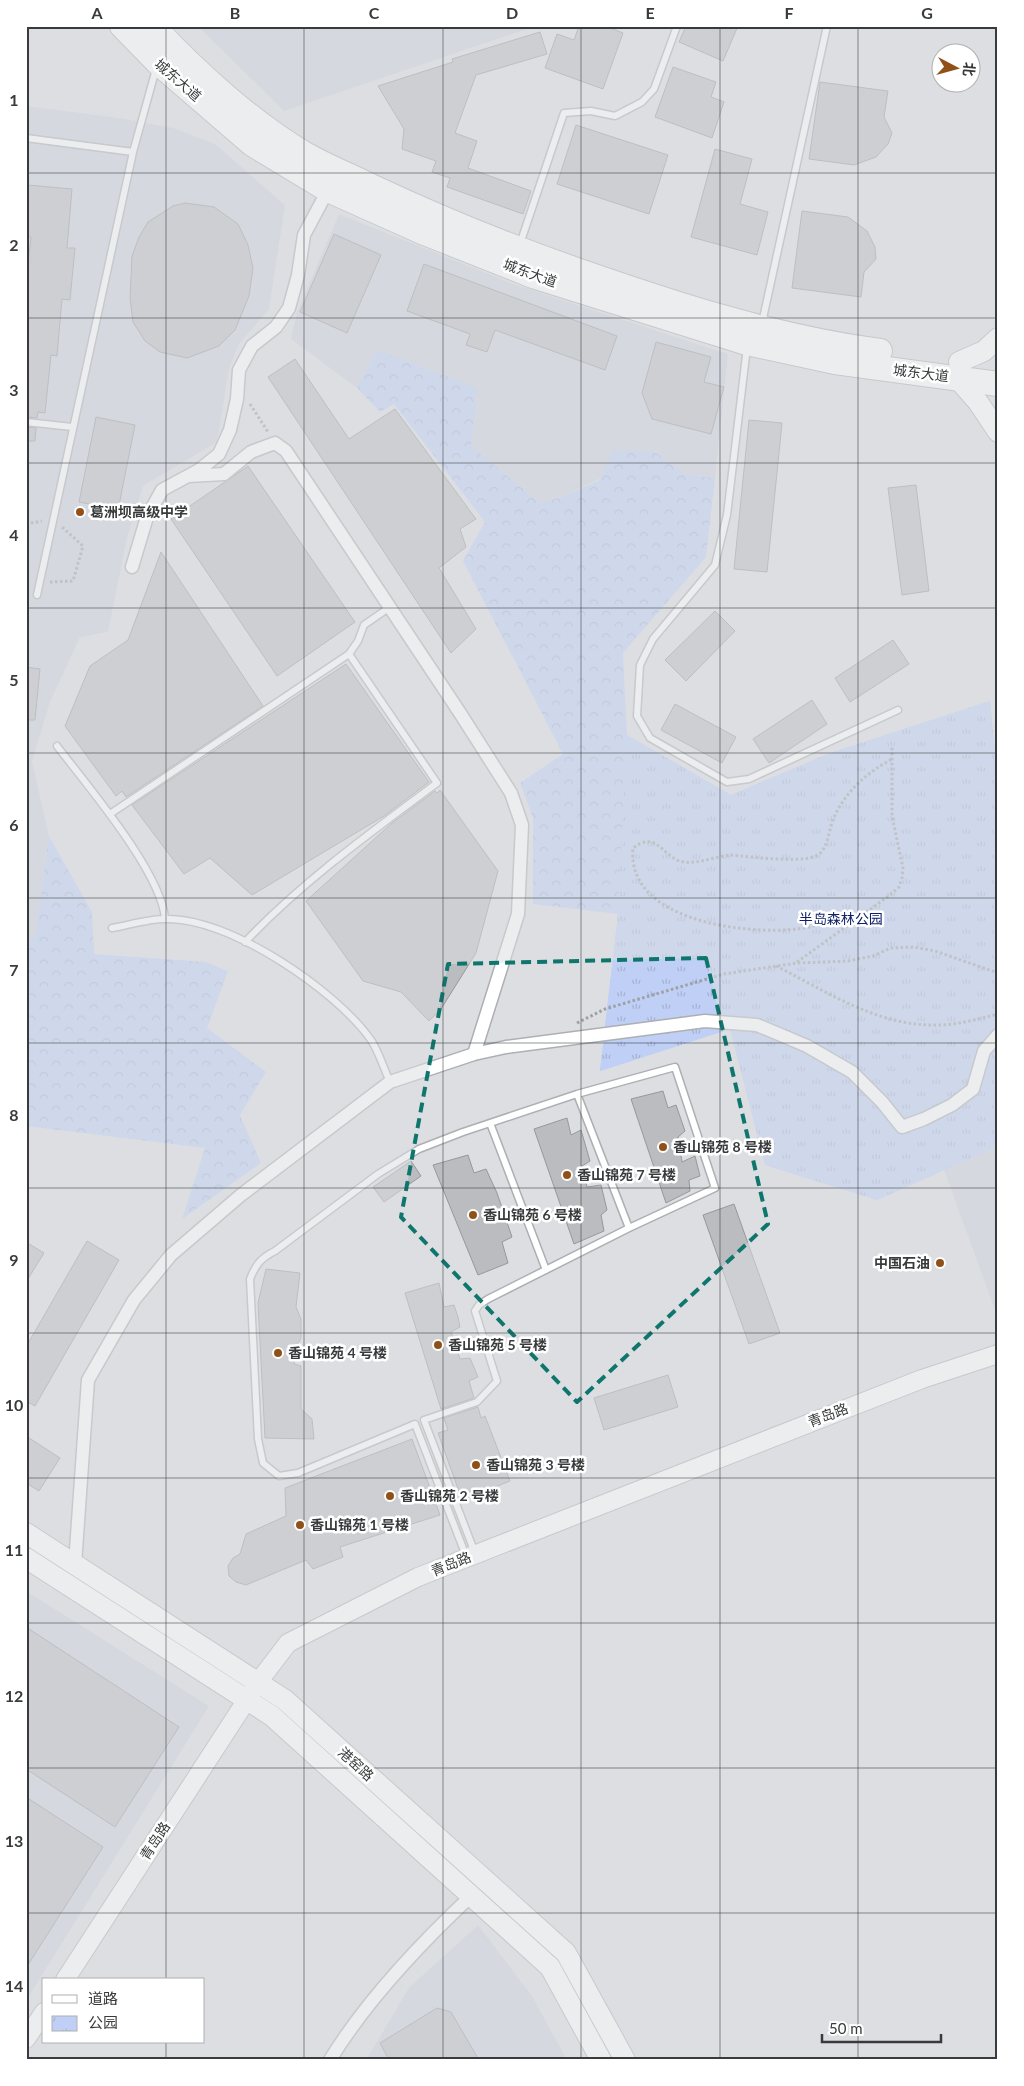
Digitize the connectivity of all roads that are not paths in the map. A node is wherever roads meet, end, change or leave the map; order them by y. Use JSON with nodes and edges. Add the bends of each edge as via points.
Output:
{"nodes":[{"id":1,"x":122,"y":26,"type":"edge"},
{"id":2,"x":153,"y":26,"type":"edge"},
{"id":3,"x":677,"y":26,"type":"edge"},
{"id":4,"x":827,"y":26,"type":"edge"},
{"id":5,"x":158,"y":63,"type":"junction"},
{"id":6,"x":26,"y":138,"type":"edge"},
{"id":7,"x":133,"y":152,"type":"junction"},
{"id":8,"x":328,"y":190,"type":"junction"},
{"id":9,"x":518,"y":250,"type":"junction"},
{"id":10,"x":754,"y":336,"type":"junction"},
{"id":11,"x":998,"y":338,"type":"edge"},
{"id":12,"x":998,"y":368,"type":"edge"},
{"id":13,"x":957,"y":370,"type":"junction"},
{"id":14,"x":998,"y":384,"type":"edge"},
{"id":15,"x":26,"y":422,"type":"edge"},
{"id":16,"x":72,"y":427,"type":"junction"},
{"id":17,"x":998,"y":432,"type":"edge"},
{"id":18,"x":188,"y":476,"type":"junction"},
{"id":19,"x":132,"y":567,"type":"dead end"},
{"id":20,"x":37,"y":596,"type":"dead end"},
{"id":21,"x":390,"y":607,"type":"junction"},
{"id":22,"x":349,"y":654,"type":"junction"},
{"id":23,"x":898,"y":710,"type":"dead end"},
{"id":24,"x":57,"y":746,"type":"dead end"},
{"id":25,"x":110,"y":814,"type":"junction"},
{"id":26,"x":166,"y":919,"type":"junction"},
{"id":27,"x":112,"y":928,"type":"dead end"},
{"id":28,"x":245,"y":942,"type":"junction"},
{"id":29,"x":998,"y":1035,"type":"edge"},
{"id":30,"x":474,"y":1054,"type":"junction"},
{"id":31,"x":390,"y":1082,"type":"junction"},
{"id":32,"x":577,"y":1094,"type":"junction"},
{"id":33,"x":490,"y":1123,"type":"junction"},
{"id":34,"x":629,"y":1228,"type":"junction"},
{"id":35,"x":546,"y":1270,"type":"junction"},
{"id":36,"x":998,"y":1354,"type":"edge"},
{"id":37,"x":424,"y":1420,"type":"junction"},
{"id":38,"x":415,"y":1424,"type":"junction"},
{"id":39,"x":26,"y":1533,"type":"edge"},
{"id":40,"x":471,"y":1556,"type":"junction"},
{"id":41,"x":26,"y":1558,"type":"edge"},
{"id":42,"x":75,"y":1564,"type":"junction"},
{"id":43,"x":259,"y":1681,"type":"junction"},
{"id":44,"x":248,"y":1699,"type":"junction"},
{"id":45,"x":471,"y":1896,"type":"junction"},
{"id":46,"x":66,"y":1978,"type":"edge"},
{"id":47,"x":42,"y":2015,"type":"edge"},
{"id":48,"x":26,"y":2039,"type":"edge"},
{"id":49,"x":330,"y":2060,"type":"edge"},
{"id":50,"x":601,"y":2060,"type":"edge"},
{"id":51,"x":625,"y":2060,"type":"edge"}],
"edges":[{"from":1,"to":5,"type":"highway","name":"城东大道"},
{"from":2,"to":9,"type":"highway","name":"城东大道","via":[[180,55],[260,123],[305,153],[430,214]]},
{"from":3,"to":9,"type":"lane","via":[[654,89],[642,102],[615,116],[591,111],[564,113]]},
{"from":4,"to":10,"type":"lane"},
{"from":5,"to":7,"type":"lane"},
{"from":5,"to":8,"type":"highway","name":"城东大道","via":[[252,144]]},
{"from":6,"to":7,"type":"lane"},
{"from":7,"to":16,"type":"lane"},
{"from":8,"to":10,"type":"highway","name":"城东大道","via":[[532,276]]},
{"from":8,"to":18,"type":"street","via":[[304,235],[289,308],[276,327],[252,346],[239,370],[230,430],[219,454]]},
{"from":9,"to":10,"type":"highway","name":"城东大道"},
{"from":10,"to":13,"type":"highway","name":"城东大道","via":[[835,362]]},
{"from":10,"to":23,"type":"lane","via":[[727,515],[716,565],[653,639],[640,665],[637,716],[650,738],[727,782],[749,779]]},
{"from":11,"to":13,"type":"main road"},
{"from":12,"to":13,"type":"highway","name":"城东大道"},
{"from":13,"to":14,"type":"highway","name":"城东大道"},
{"from":13,"to":17,"type":"main road"},
{"from":15,"to":16,"type":"lane"},
{"from":16,"to":20,"type":"lane"},
{"from":18,"to":19,"type":"street","via":[[162,490],[147,517]]},
{"from":18,"to":21,"type":"street","via":[[224,474],[251,452],[275,444],[286,451]]},
{"from":21,"to":22,"type":"lane","via":[[364,624]]},
{"from":21,"to":30,"type":"street","via":[[511,793],[522,825],[518,914]]},
{"from":22,"to":25,"type":"lane"},
{"from":22,"to":28,"type":"lane","via":[[438,783],[279,906]]},
{"from":24,"to":25,"type":"lane"},
{"from":25,"to":26,"type":"lane","via":[[155,884]]},
{"from":26,"to":27,"type":"lane"},
{"from":26,"to":28,"type":"lane","via":[[202,923]]},
{"from":28,"to":31,"type":"lane","via":[[296,971],[338,1005],[371,1040]]},
{"from":29,"to":30,"type":"street","via":[[984,1051],[973,1088],[952,1105],[902,1127],[852,1072],[807,1046],[758,1026],[705,1021]]},
{"from":30,"to":31,"type":"street"},
{"from":31,"to":42,"type":"street","via":[[241,1195],[171,1255],[134,1300],[88,1380]]},
{"from":32,"to":33,"type":"lane"},
{"from":32,"to":34,"type":"lane"},
{"from":32,"to":34,"type":"lane","via":[[675,1066],[715,1188]]},
{"from":33,"to":35,"type":"lane"},
{"from":33,"to":38,"type":"lane","via":[[419,1149],[378,1174],[263,1257],[250,1279],[258,1439],[263,1462],[279,1476],[298,1473]]},
{"from":34,"to":35,"type":"lane"},
{"from":35,"to":37,"type":"lane","via":[[479,1305],[476,1312],[498,1381],[477,1402]]},
{"from":36,"to":40,"type":"street","name":"青岛路","via":[[912,1382]]},
{"from":37,"to":38,"type":"lane"},
{"from":37,"to":40,"type":"lane"},
{"from":38,"to":40,"type":"lane"},
{"from":39,"to":42,"type":"main road","name":"港窑路"},
{"from":40,"to":43,"type":"street","name":"青岛路","via":[[418,1577],[288,1643]]},
{"from":41,"to":44,"type":"main road","name":"港窑路"},
{"from":42,"to":43,"type":"main road","name":"港窑路"},
{"from":43,"to":44,"type":"street","name":"青岛路"},
{"from":43,"to":51,"type":"main road","name":"港窑路","via":[[285,1700],[566,1954]]},
{"from":44,"to":45,"type":"main road","name":"港窑路","via":[[272,1716]]},
{"from":44,"to":46,"type":"street","name":"青岛路"},
{"from":45,"to":49,"type":"street","via":[[431,1934],[346,2035]]},
{"from":45,"to":50,"type":"main road","name":"港窑路","via":[[550,1967]]},
{"from":47,"to":48,"type":"street"}]}
